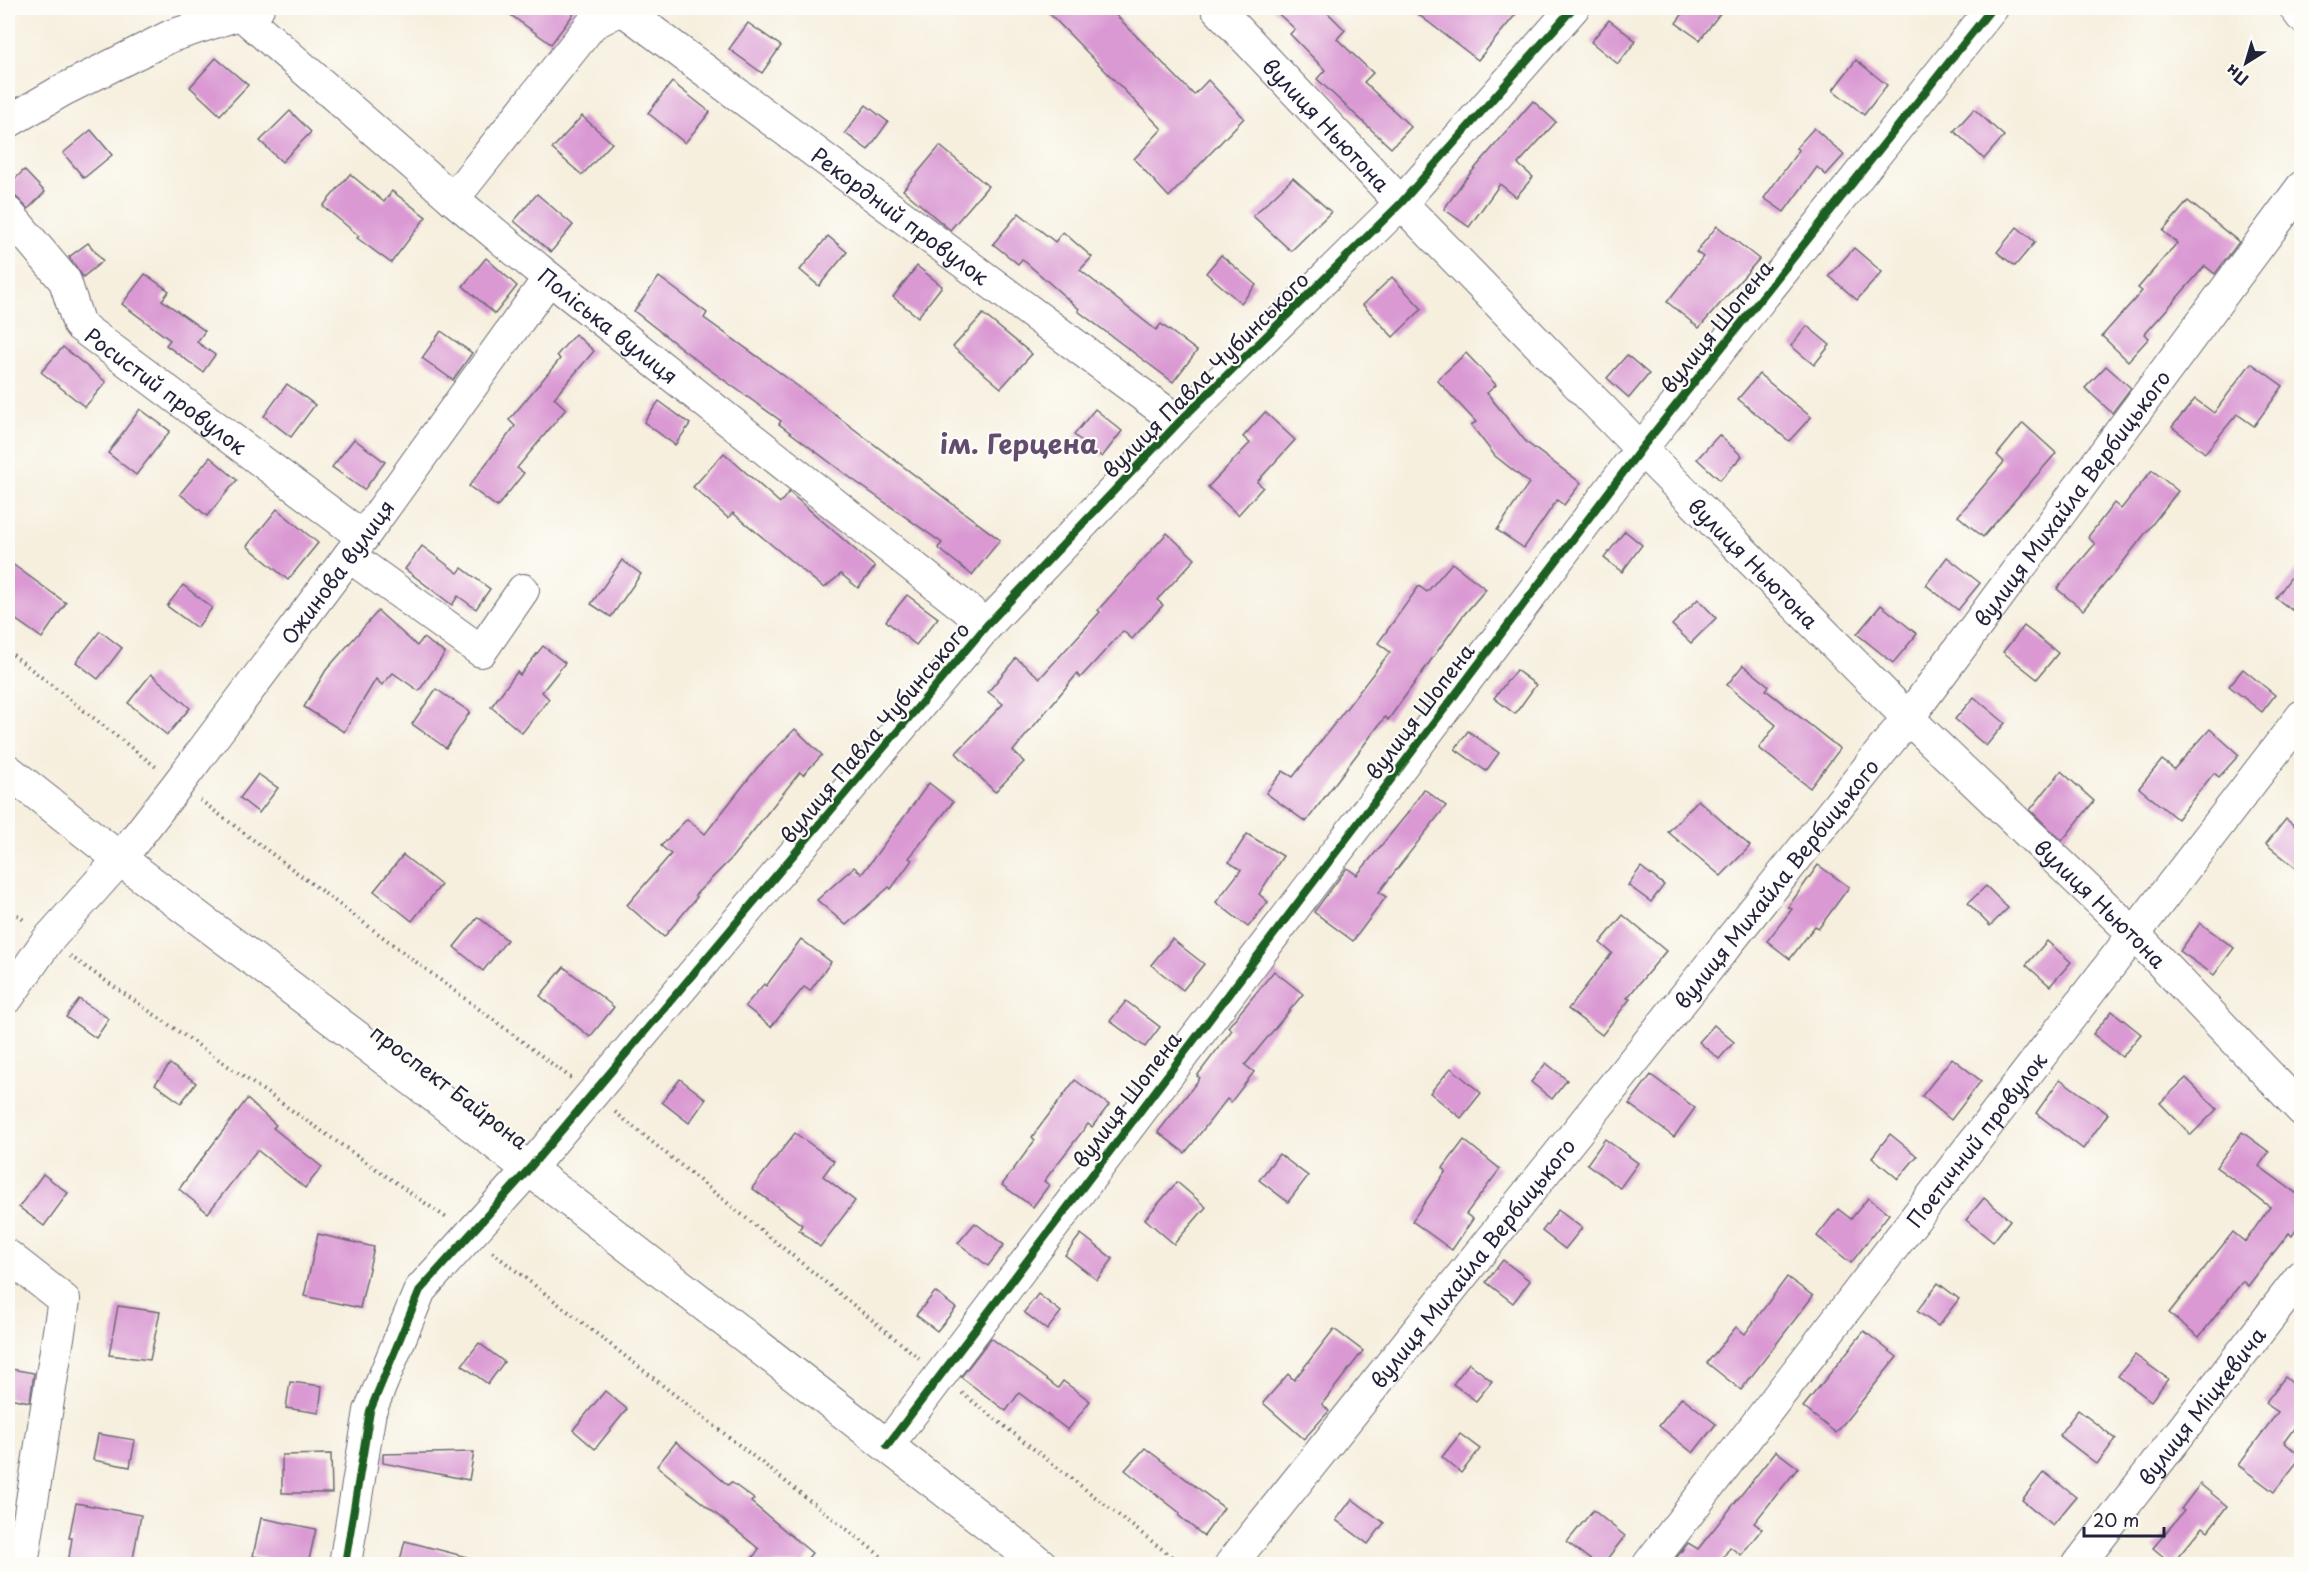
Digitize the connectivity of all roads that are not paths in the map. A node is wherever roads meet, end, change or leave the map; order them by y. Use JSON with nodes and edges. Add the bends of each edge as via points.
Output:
{"nodes":[{"id":1,"x":621,"y":8,"type":"edge"},
{"id":2,"x":1217,"y":8,"type":"edge"},
{"id":3,"x":1573,"y":8,"type":"edge"},
{"id":4,"x":1992,"y":8,"type":"edge"},
{"id":5,"x":2296,"y":8,"type":"edge"},
{"id":6,"x":249,"y":10,"type":"edge"},
{"id":7,"x":2301,"y":16,"type":"edge"},
{"id":8,"x":189,"y":18,"type":"edge"},
{"id":9,"x":8,"y":122,"type":"edge"},
{"id":10,"x":2301,"y":187,"type":"edge"},
{"id":11,"x":453,"y":199,"type":"junction"},
{"id":12,"x":1401,"y":203,"type":"junction"},
{"id":13,"x":8,"y":213,"type":"edge"},
{"id":14,"x":549,"y":278,"type":"junction"},
{"id":15,"x":1179,"y":422,"type":"junction"},
{"id":16,"x":1641,"y":449,"type":"junction"},
{"id":17,"x":356,"y":547,"type":"junction"},
{"id":18,"x":523,"y":590,"type":"dead end"},
{"id":19,"x":987,"y":626,"type":"junction"},
{"id":20,"x":2301,"y":716,"type":"edge"},
{"id":21,"x":1908,"y":718,"type":"junction"},
{"id":22,"x":8,"y":771,"type":"edge"},
{"id":23,"x":120,"y":859,"type":"junction"},
{"id":24,"x":2135,"y":935,"type":"junction"},
{"id":25,"x":8,"y":998,"type":"edge"},
{"id":26,"x":2301,"y":1110,"type":"edge"},
{"id":27,"x":529,"y":1169,"type":"junction"},
{"id":28,"x":8,"y":1256,"type":"edge"},
{"id":29,"x":2301,"y":1275,"type":"edge"},
{"id":30,"x":887,"y":1446,"type":"junction"},
{"id":31,"x":22,"y":1564,"type":"edge"},
{"id":32,"x":345,"y":1564,"type":"edge"},
{"id":33,"x":1040,"y":1564,"type":"edge"},
{"id":34,"x":1231,"y":1564,"type":"edge"},
{"id":35,"x":1649,"y":1564,"type":"edge"},
{"id":36,"x":2079,"y":1564,"type":"edge"}],
"edges":[{"from":1,"to":11,"type":"street","name":"Рекордний провулок","via":[[592,24]]},
{"from":1,"to":15,"type":"street","name":"Рекордний провулок"},
{"from":2,"to":12,"type":"street","name":"вулиця Ньютона"},
{"from":3,"to":12,"type":"street","name":"вулиця Павла Чубинського"},
{"from":4,"to":16,"type":"street","name":"вулиця Шопена"},
{"from":5,"to":7,"type":"main road"},
{"from":6,"to":8,"type":"street"},
{"from":6,"to":11,"type":"street","name":"Поліська вулиця"},
{"from":8,"to":9,"type":"street","via":[[161,41]]},
{"from":10,"to":21,"type":"street","name":"вулиця Михайла Вербицького"},
{"from":11,"to":14,"type":"street","name":"Поліська вулиця"},
{"from":12,"to":15,"type":"street","name":"вулиця Павла Чубинського"},
{"from":12,"to":16,"type":"street","name":"вулиця Ньютона"},
{"from":13,"to":17,"type":"street","name":"Росистий провулок","via":[[65,281],[79,325]]},
{"from":14,"to":17,"type":"street","name":"Ожинова вулиця"},
{"from":14,"to":19,"type":"street","name":"Поліська вулиця"},
{"from":15,"to":19,"type":"street","name":"вулиця Павла Чубинського"},
{"from":16,"to":21,"type":"street","name":"вулиця Ньютона"},
{"from":16,"to":30,"type":"street","name":"вулиця Шопена"},
{"from":17,"to":18,"type":"street","name":"Росистий провулок","via":[[481,651]]},
{"from":17,"to":23,"type":"street","name":"Ожинова вулиця"},
{"from":19,"to":27,"type":"street","name":"вулиця Павла Чубинського"},
{"from":20,"to":24,"type":"street","name":"Поетичний провулок"},
{"from":21,"to":24,"type":"street","name":"вулиця Ньютона"},
{"from":21,"to":34,"type":"street","name":"вулиця Михайла Вербицького"},
{"from":22,"to":23,"type":"main road","name":"проспект Байрона"},
{"from":23,"to":25,"type":"street","name":"Ожинова вулиця","via":[[47,941]]},
{"from":23,"to":27,"type":"main road","name":"проспект Байрона"},
{"from":24,"to":26,"type":"street","name":"вулиця Ньютона"},
{"from":24,"to":35,"type":"street","name":"Поетичний провулок"},
{"from":27,"to":30,"type":"main road","name":"проспект Байрона"},
{"from":27,"to":32,"type":"street","name":"вулиця Павла Чубинського","via":[[420,1290],[370,1411]]},
{"from":28,"to":31,"type":"street","via":[[64,1300]]},
{"from":29,"to":36,"type":"street","name":"вулиця Міцкевича"},
{"from":30,"to":33,"type":"main road","name":"проспект Байрона"}]}
